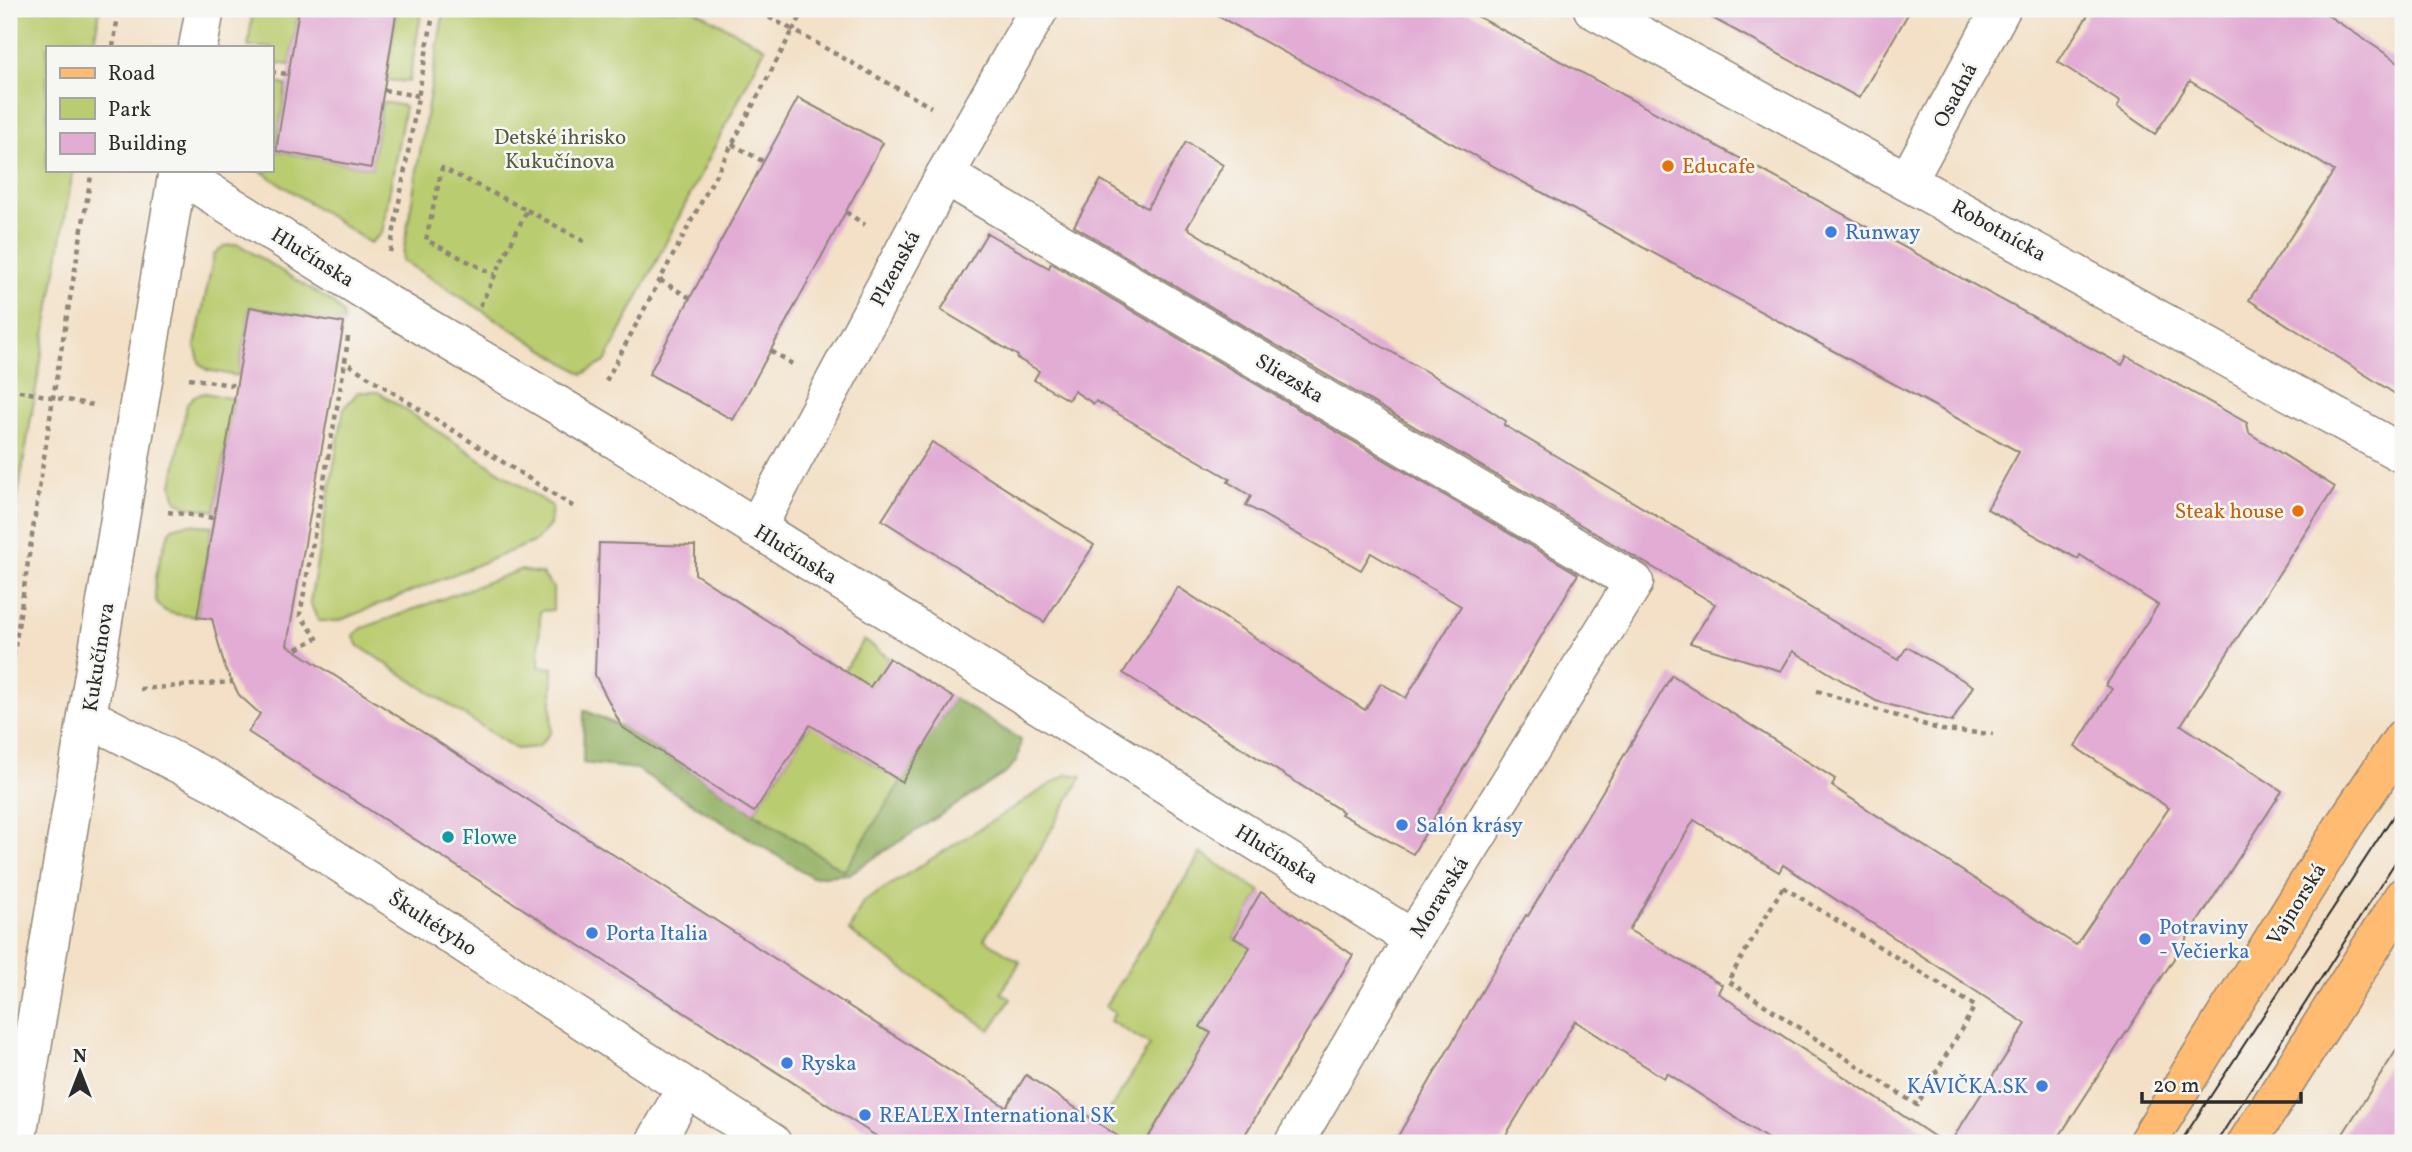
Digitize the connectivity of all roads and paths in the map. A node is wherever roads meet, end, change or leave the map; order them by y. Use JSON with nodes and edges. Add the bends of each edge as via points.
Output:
{"nodes":[{"id":1,"x":119,"y":9,"type":"edge"},
{"id":2,"x":205,"y":9,"type":"edge"},
{"id":3,"x":434,"y":9,"type":"edge"},
{"id":4,"x":753,"y":9,"type":"edge"},
{"id":5,"x":805,"y":9,"type":"edge"},
{"id":6,"x":1039,"y":9,"type":"edge"},
{"id":7,"x":1593,"y":9,"type":"edge"},
{"id":8,"x":2001,"y":9,"type":"edge"},
{"id":9,"x":793,"y":30,"type":"junction"},
{"id":10,"x":113,"y":46,"type":"edge"},
{"id":11,"x":198,"y":46,"type":"edge"},
{"id":12,"x":273,"y":72,"type":"edge"},
{"id":13,"x":288,"y":74,"type":"dead end"},
{"id":14,"x":384,"y":90,"type":"dead end"},
{"id":15,"x":418,"y":96,"type":"junction"},
{"id":16,"x":972,"y":130,"type":"junction"},
{"id":17,"x":732,"y":144,"type":"junction"},
{"id":18,"x":764,"y":162,"type":"dead end"},
{"id":19,"x":92,"y":172,"type":"edge"},
{"id":20,"x":177,"y":172,"type":"edge"},
{"id":21,"x":179,"y":172,"type":"edge"},
{"id":22,"x":945,"y":175,"type":"junction"},
{"id":23,"x":1908,"y":180,"type":"junction"},
{"id":24,"x":527,"y":210,"type":"junction"},
{"id":25,"x":846,"y":212,"type":"dead end"},
{"id":26,"x":874,"y":231,"type":"dead end"},
{"id":27,"x":587,"y":243,"type":"dead end"},
{"id":28,"x":495,"y":275,"type":"junction"},
{"id":29,"x":660,"y":281,"type":"junction"},
{"id":30,"x":690,"y":298,"type":"dead end"},
{"id":31,"x":382,"y":301,"type":"junction"},
{"id":32,"x":474,"y":316,"type":"dead end"},
{"id":33,"x":771,"y":351,"type":"dead end"},
{"id":34,"x":345,"y":362,"type":"junction"},
{"id":35,"x":799,"y":369,"type":"dead end"},
{"id":36,"x":185,"y":377,"type":"dead end"},
{"id":37,"x":605,"y":383,"type":"dead end"},
{"id":38,"x":237,"y":386,"type":"dead end"},
{"id":39,"x":9,"y":389,"type":"edge"},
{"id":40,"x":53,"y":398,"type":"junction"},
{"id":41,"x":99,"y":406,"type":"dead end"},
{"id":42,"x":2403,"y":454,"type":"edge"},
{"id":43,"x":577,"y":509,"type":"dead end"},
{"id":44,"x":164,"y":511,"type":"dead end"},
{"id":45,"x":214,"y":518,"type":"dead end"},
{"id":46,"x":756,"y":529,"type":"junction"},
{"id":47,"x":1634,"y":582,"type":"joint"},
{"id":48,"x":297,"y":649,"type":"dead end"},
{"id":49,"x":233,"y":682,"type":"dead end"},
{"id":50,"x":9,"y":686,"type":"edge"},
{"id":51,"x":139,"y":689,"type":"dead end"},
{"id":52,"x":1816,"y":691,"type":"dead end"},
{"id":53,"x":88,"y":717,"type":"junction"},
{"id":54,"x":1993,"y":734,"type":"dead end"},
{"id":55,"x":2403,"y":737,"type":"edge"},
{"id":56,"x":1783,"y":887,"type":"joint"},
{"id":57,"x":2403,"y":897,"type":"edge"},
{"id":58,"x":1413,"y":939,"type":"junction"},
{"id":59,"x":686,"y":1088,"type":"junction"},
{"id":60,"x":16,"y":1143,"type":"edge"},
{"id":61,"x":655,"y":1143,"type":"edge"},
{"id":62,"x":772,"y":1143,"type":"edge"},
{"id":63,"x":1294,"y":1143,"type":"edge"},
{"id":64,"x":2147,"y":1143,"type":"edge"},
{"id":65,"x":2247,"y":1143,"type":"edge"}],
"edges":[{"from":1,"to":10,"type":"path"},
{"from":2,"to":11,"type":"street"},
{"from":3,"to":15,"type":"path"},
{"from":4,"to":9,"type":"path"},
{"from":5,"to":9,"type":"path"},
{"from":6,"to":16,"type":"street","name":"Plzenská"},
{"from":7,"to":23,"type":"street","name":"Robotnícka"},
{"from":8,"to":23,"type":"street","name":"Osadná"},
{"from":9,"to":16,"type":"path"},
{"from":9,"to":17,"type":"path"},
{"from":12,"to":13,"type":"path"},
{"from":14,"to":15,"type":"path"},
{"from":15,"to":31,"type":"path"},
{"from":16,"to":22,"type":"street","name":"Plzenská"},
{"from":17,"to":18,"type":"path"},
{"from":17,"to":29,"type":"path"},
{"from":19,"to":40,"type":"path"},
{"from":20,"to":53,"type":"street","name":"Kukučínova"},
{"from":21,"to":31,"type":"street","name":"Hlučínska"},
{"from":22,"to":46,"type":"street","name":"Plzenská"},
{"from":22,"to":47,"type":"street","name":"Sliezska"},
{"from":23,"to":42,"type":"street","name":"Robotnícka"},
{"from":24,"to":27,"type":"path"},
{"from":24,"to":28,"type":"path"},
{"from":24,"to":28,"type":"path","via":[[442,168],[426,240]]},
{"from":25,"to":26,"type":"path"},
{"from":28,"to":32,"type":"path"},
{"from":29,"to":30,"type":"path"},
{"from":29,"to":37,"type":"path"},
{"from":31,"to":34,"type":"path","via":[[351,316]]},
{"from":31,"to":46,"type":"street","name":"Hlučínska"},
{"from":33,"to":35,"type":"path"},
{"from":34,"to":43,"type":"path"},
{"from":34,"to":48,"type":"path","via":[[300,615],[317,638]]},
{"from":36,"to":38,"type":"path"},
{"from":39,"to":40,"type":"path"},
{"from":40,"to":41,"type":"path"},
{"from":40,"to":50,"type":"path"},
{"from":44,"to":45,"type":"path"},
{"from":46,"to":58,"type":"street","name":"Hlučínska"},
{"from":47,"to":58,"type":"street","name":"Moravská"},
{"from":49,"to":51,"type":"path"},
{"from":52,"to":54,"type":"path","via":[[1941,730]]},
{"from":53,"to":59,"type":"street","name":"Škultétyho","via":[[220,785]]},
{"from":53,"to":60,"type":"street","name":"Kukučínova"},
{"from":55,"to":64,"type":"main road","name":"Vajnorská"},
{"from":56,"to":56,"type":"path","via":[[1975,1006],[1917,1105],[1728,981]]},
{"from":57,"to":65,"type":"main road"},
{"from":58,"to":63,"type":"street","name":"Moravská"},
{"from":59,"to":61,"type":"street"},
{"from":59,"to":62,"type":"street","name":"Škultétyho"}]}
